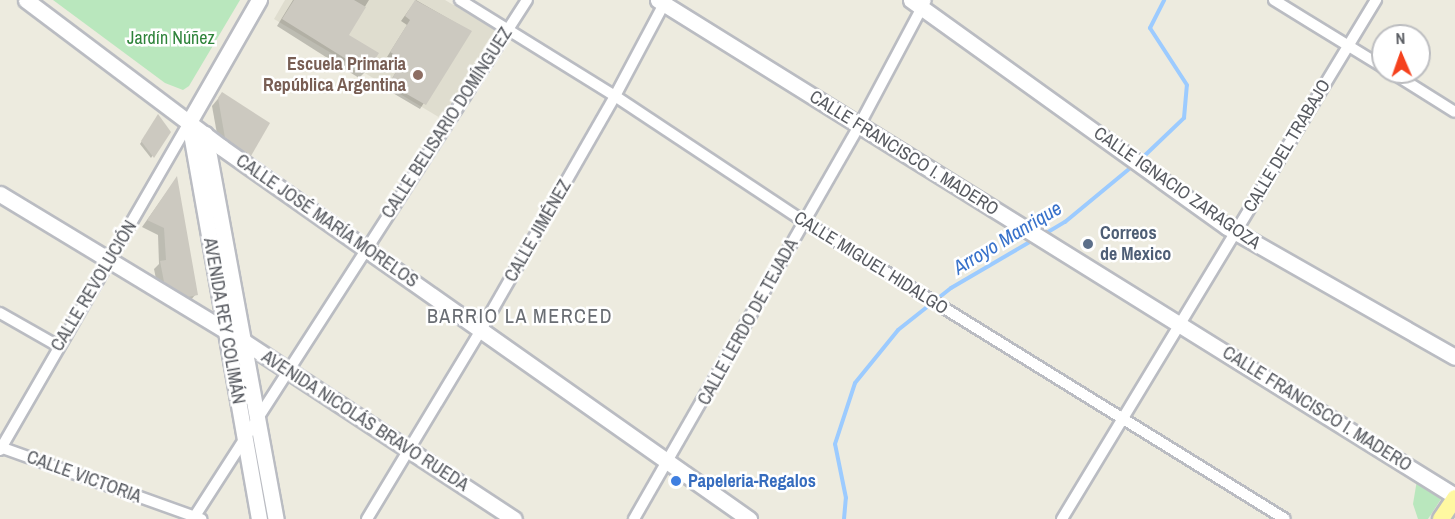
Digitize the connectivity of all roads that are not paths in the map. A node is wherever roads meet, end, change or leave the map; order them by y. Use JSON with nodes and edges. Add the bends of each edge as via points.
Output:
{"nodes":[{"id":1,"x":26,"y":0,"type":"edge"},
{"id":2,"x":259,"y":0,"type":"edge"},
{"id":3,"x":460,"y":0,"type":"edge"},
{"id":4,"x":527,"y":0,"type":"edge"},
{"id":5,"x":1274,"y":0,"type":"edge"},
{"id":6,"x":1376,"y":0,"type":"edge"},
{"id":7,"x":662,"y":1,"type":"edge"},
{"id":8,"x":920,"y":2,"type":"edge"},
{"id":9,"x":509,"y":29,"type":"junction"},
{"id":10,"x":1348,"y":45,"type":"junction"},
{"id":11,"x":1371,"y":59,"type":"edge"},
{"id":12,"x":1410,"y":84,"type":"edge"},
{"id":13,"x":615,"y":96,"type":"junction"},
{"id":14,"x":1455,"y":112,"type":"edge"},
{"id":15,"x":189,"y":122,"type":"junction"},
{"id":16,"x":860,"y":124,"type":"junction"},
{"id":17,"x":205,"y":134,"type":"junction"},
{"id":18,"x":0,"y":194,"type":"edge"},
{"id":19,"x":805,"y":222,"type":"junction"},
{"id":20,"x":1235,"y":232,"type":"junction"},
{"id":21,"x":365,"y":248,"type":"junction"},
{"id":22,"x":108,"y":261,"type":"junction"},
{"id":23,"x":0,"y":313,"type":"edge"},
{"id":24,"x":1178,"y":321,"type":"junction"},
{"id":25,"x":225,"y":330,"type":"junction"},
{"id":26,"x":481,"y":330,"type":"junction"},
{"id":27,"x":243,"y":341,"type":"junction"},
{"id":28,"x":58,"y":346,"type":"junction"},
{"id":29,"x":1455,"y":357,"type":"edge"},
{"id":30,"x":287,"y":372,"type":"junction"},
{"id":31,"x":257,"y":418,"type":"junction"},
{"id":32,"x":1119,"y":420,"type":"junction"},
{"id":33,"x":244,"y":439,"type":"junction"},
{"id":34,"x":1,"y":448,"type":"edge"},
{"id":35,"x":410,"y":448,"type":"junction"},
{"id":36,"x":669,"y":462,"type":"junction"},
{"id":37,"x":1455,"y":497,"type":"edge"},
{"id":38,"x":196,"y":518,"type":"edge"},
{"id":39,"x":259,"y":519,"type":"edge"},
{"id":40,"x":276,"y":519,"type":"edge"},
{"id":41,"x":366,"y":519,"type":"edge"},
{"id":42,"x":514,"y":519,"type":"edge"},
{"id":43,"x":634,"y":519,"type":"edge"},
{"id":44,"x":749,"y":519,"type":"edge"},
{"id":45,"x":1062,"y":519,"type":"edge"},
{"id":46,"x":1286,"y":519,"type":"edge"},
{"id":47,"x":1441,"y":519,"type":"edge"}],
"edges":[{"from":1,"to":15,"type":"street","name":"CALLE JOSÉ MARÍA MORELOS"},
{"from":2,"to":15,"type":"street"},
{"from":3,"to":9,"type":"street","name":"CALLE MIGUEL HIDALGO"},
{"from":4,"to":9,"type":"street","name":"CALLE BELISARIO DOMÍNGUEZ"},
{"from":5,"to":10,"type":"street"},
{"from":6,"to":10,"type":"street","name":"CALLE DEL TRABAJO"},
{"from":7,"to":13,"type":"street","name":"CALLE JIMÉNEZ"},
{"from":7,"to":16,"type":"street","name":"CALLE FRANCISCO I. MADERO"},
{"from":8,"to":16,"type":"street","name":"CALLE LERDO DE TEJADA"},
{"from":8,"to":20,"type":"street","name":"CALLE IGNACIO ZARAGOZA"},
{"from":9,"to":13,"type":"street","name":"CALLE MIGUEL HIDALGO"},
{"from":9,"to":21,"type":"street","name":"CALLE BELISARIO DOMÍNGUEZ"},
{"from":10,"to":11,"type":"street"},
{"from":10,"to":20,"type":"street","name":"CALLE DEL TRABAJO"},
{"from":12,"to":14,"type":"street"},
{"from":13,"to":19,"type":"street","name":"CALLE MIGUEL HIDALGO"},
{"from":13,"to":26,"type":"street","name":"CALLE JIMÉNEZ"},
{"from":15,"to":17,"type":"street","name":"CALLE JOSÉ MARÍA MORELOS"},
{"from":15,"to":22,"type":"street","name":"CALLE REVOLUCIÓN"},
{"from":15,"to":25,"type":"street","name":"AVENIDA REY COLIMÁN"},
{"from":16,"to":19,"type":"street","name":"CALLE LERDO DE TEJADA"},
{"from":16,"to":24,"type":"street","name":"CALLE FRANCISCO I. MADERO"},
{"from":17,"to":21,"type":"street","name":"CALLE JOSÉ MARÍA MORELOS"},
{"from":17,"to":27,"type":"street","name":"AVENIDA REY COLIMÁN"},
{"from":18,"to":22,"type":"street","name":"AVENIDA NICOLÁS BRAVO RUEDA"},
{"from":19,"to":32,"type":"street","name":"CALLE MIGUEL HIDALGO"},
{"from":19,"to":36,"type":"street","name":"CALLE LERDO DE TEJADA"},
{"from":20,"to":24,"type":"street","name":"CALLE DEL TRABAJO"},
{"from":20,"to":29,"type":"street","name":"CALLE IGNACIO ZARAGOZA"},
{"from":21,"to":26,"type":"street","name":"CALLE JOSÉ MARÍA MORELOS"},
{"from":21,"to":30,"type":"street","name":"CALLE BELISARIO DOMÍNGUEZ"},
{"from":22,"to":25,"type":"street","name":"AVENIDA NICOLÁS BRAVO RUEDA"},
{"from":22,"to":28,"type":"street","name":"CALLE REVOLUCIÓN"},
{"from":23,"to":28,"type":"street"},
{"from":24,"to":32,"type":"street","name":"CALLE DEL TRABAJO"},
{"from":24,"to":37,"type":"street","name":"CALLE FRANCISCO I. MADERO"},
{"from":25,"to":27,"type":"street","name":"AVENIDA NICOLÁS BRAVO RUEDA"},
{"from":25,"to":33,"type":"street","name":"AVENIDA REY COLIMÁN"},
{"from":26,"to":35,"type":"street","name":"CALLE JIMÉNEZ"},
{"from":26,"to":36,"type":"street","name":"CALLE JOSÉ MARÍA MORELOS"},
{"from":27,"to":30,"type":"street","name":"AVENIDA NICOLÁS BRAVO RUEDA"},
{"from":27,"to":31,"type":"street","name":"AVENIDA REY COLIMÁN"},
{"from":28,"to":34,"type":"street","name":"CALLE REVOLUCIÓN"},
{"from":30,"to":31,"type":"street","name":"CALLE BELISARIO DOMÍNGUEZ"},
{"from":30,"to":35,"type":"street","name":"AVENIDA NICOLÁS BRAVO RUEDA"},
{"from":31,"to":33,"type":"street","name":"CALLE BELISARIO DOMÍNGUEZ"},
{"from":31,"to":40,"type":"street","name":"AVENIDA REY COLIMÁN"},
{"from":32,"to":45,"type":"street","name":"CALLE DEL TRABAJO"},
{"from":32,"to":46,"type":"street","name":"CALLE MIGUEL HIDALGO"},
{"from":33,"to":38,"type":"street","name":"CALLE BELISARIO DOMÍNGUEZ"},
{"from":33,"to":39,"type":"street","name":"AVENIDA REY COLIMÁN"},
{"from":34,"to":38,"type":"street","name":"CALLE VICTORIA"},
{"from":35,"to":41,"type":"street","name":"CALLE JIMÉNEZ"},
{"from":35,"to":42,"type":"street","name":"AVENIDA NICOLÁS BRAVO RUEDA"},
{"from":36,"to":43,"type":"street","name":"CALLE LERDO DE TEJADA"},
{"from":36,"to":44,"type":"street","name":"CALLE JOSÉ MARÍA MORELOS"},
{"from":37,"to":47,"type":"main road"}]}
